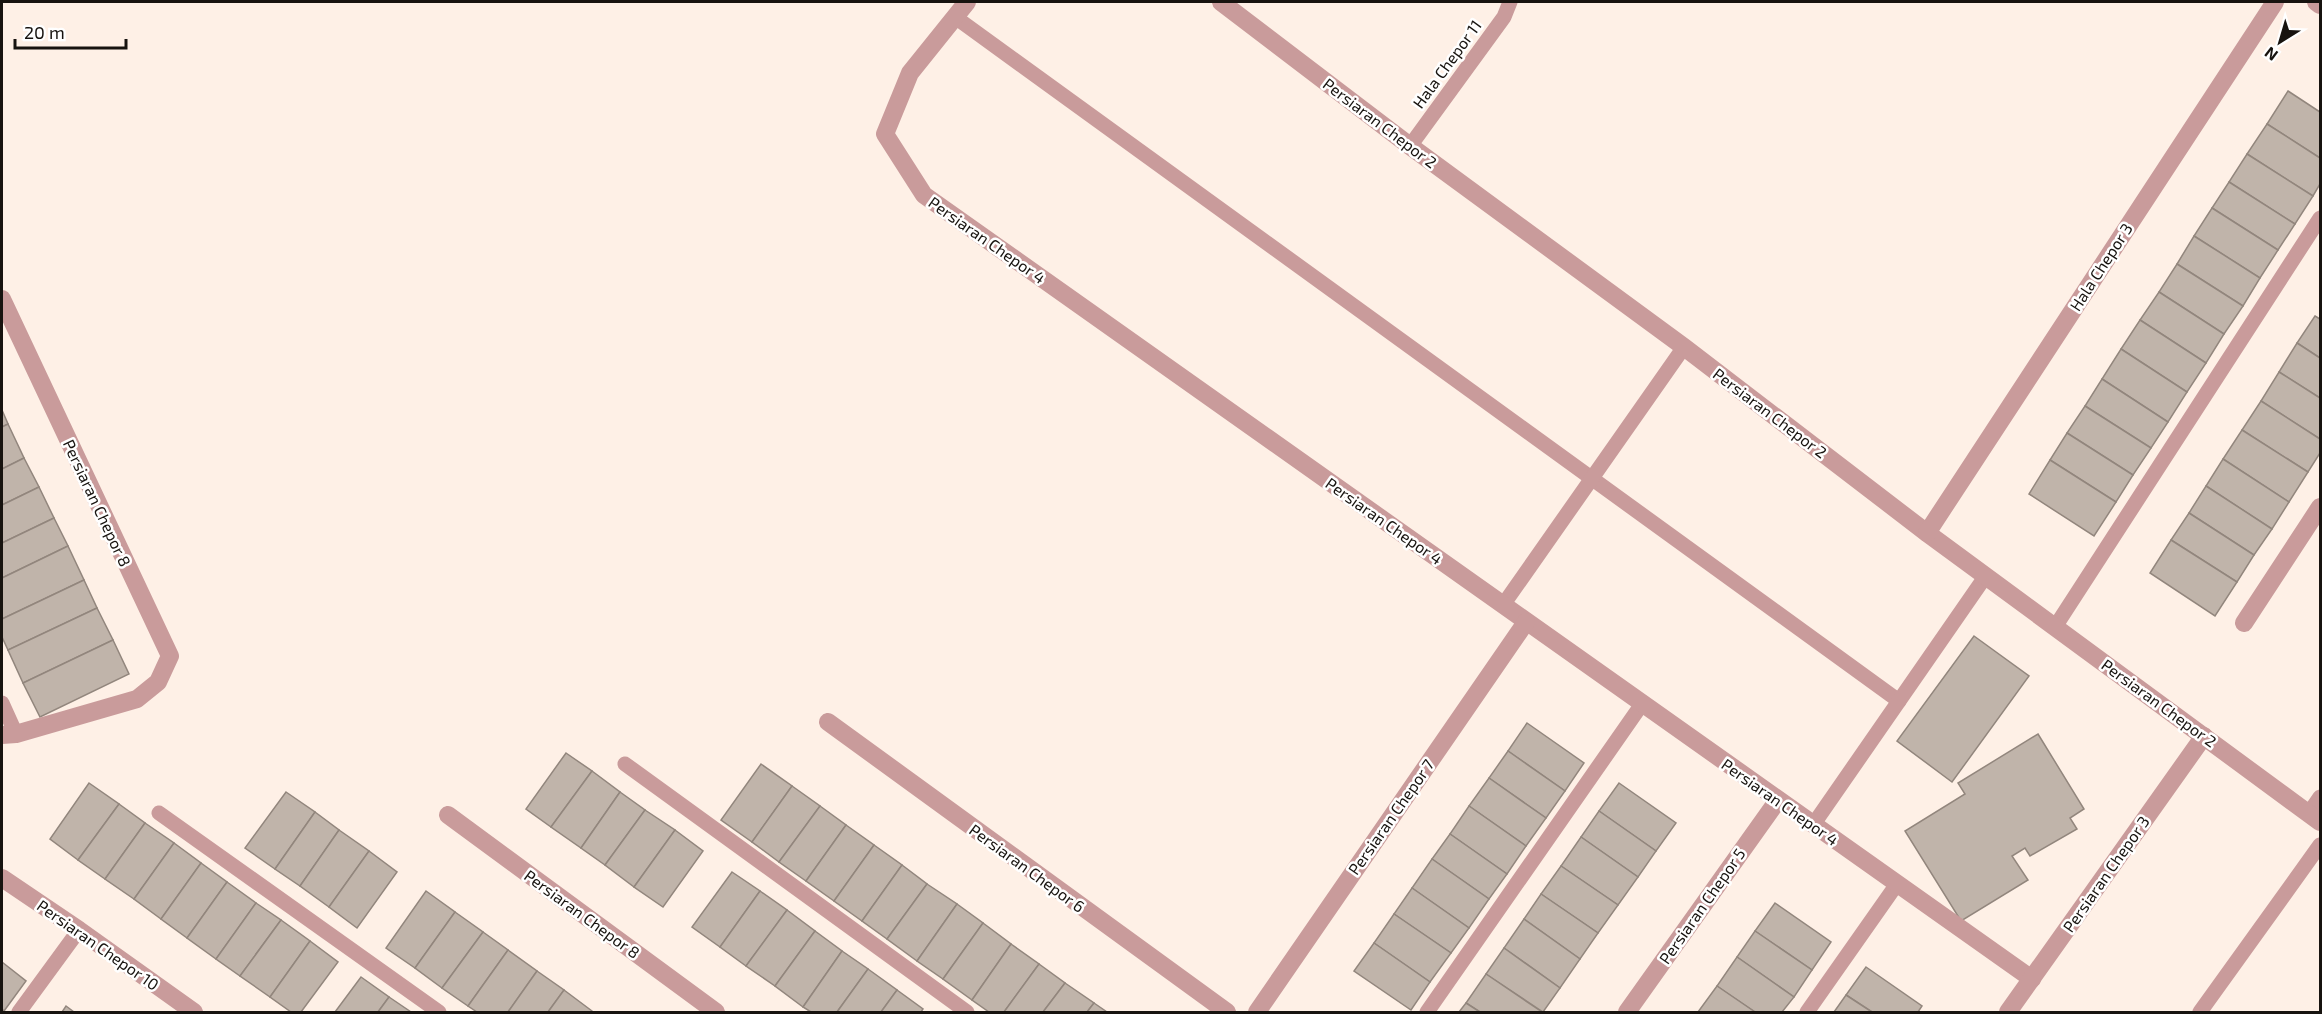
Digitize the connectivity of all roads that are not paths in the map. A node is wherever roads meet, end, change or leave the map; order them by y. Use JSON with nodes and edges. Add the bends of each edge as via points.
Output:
{"nodes":[{"id":1,"x":967,"y":2,"type":"edge"},
{"id":2,"x":1221,"y":2,"type":"edge"},
{"id":3,"x":1510,"y":2,"type":"edge"},
{"id":4,"x":2275,"y":2,"type":"edge"},
{"id":5,"x":2316,"y":2,"type":"edge"},
{"id":6,"x":2320,"y":5,"type":"edge"},
{"id":7,"x":955,"y":17,"type":"junction"},
{"id":8,"x":1410,"y":146,"type":"junction"},
{"id":9,"x":2320,"y":218,"type":"edge"},
{"id":10,"x":2,"y":299,"type":"edge"},
{"id":11,"x":1684,"y":347,"type":"junction"},
{"id":12,"x":1592,"y":478,"type":"junction"},
{"id":13,"x":2320,"y":507,"type":"edge"},
{"id":14,"x":1927,"y":533,"type":"junction"},
{"id":15,"x":1985,"y":577,"type":"junction"},
{"id":16,"x":1503,"y":605,"type":"junction"},
{"id":17,"x":1526,"y":622,"type":"junction"},
{"id":18,"x":2244,"y":623,"type":"dead end"},
{"id":19,"x":2055,"y":627,"type":"junction"},
{"id":20,"x":1899,"y":701,"type":"junction"},
{"id":21,"x":2,"y":703,"type":"edge"},
{"id":22,"x":1642,"y":704,"type":"junction"},
{"id":23,"x":828,"y":722,"type":"dead end"},
{"id":24,"x":9,"y":734,"type":"edge"},
{"id":25,"x":2204,"y":736,"type":"junction"},
{"id":26,"x":625,"y":764,"type":"dead end"},
{"id":27,"x":2320,"y":797,"type":"edge"},
{"id":28,"x":1778,"y":800,"type":"junction"},
{"id":29,"x":159,"y":813,"type":"dead end"},
{"id":30,"x":448,"y":815,"type":"dead end"},
{"id":31,"x":2315,"y":817,"type":"edge"},
{"id":32,"x":1813,"y":825,"type":"junction"},
{"id":33,"x":2320,"y":845,"type":"edge"},
{"id":34,"x":2,"y":879,"type":"edge"},
{"id":35,"x":1897,"y":884,"type":"junction"},
{"id":36,"x":79,"y":930,"type":"junction"},
{"id":37,"x":2032,"y":979,"type":"junction"},
{"id":38,"x":19,"y":1012,"type":"edge"},
{"id":39,"x":194,"y":1012,"type":"edge"},
{"id":40,"x":439,"y":1012,"type":"edge"},
{"id":41,"x":716,"y":1012,"type":"edge"},
{"id":42,"x":967,"y":1012,"type":"edge"},
{"id":43,"x":1227,"y":1012,"type":"edge"},
{"id":44,"x":1257,"y":1012,"type":"edge"},
{"id":45,"x":1427,"y":1012,"type":"edge"},
{"id":46,"x":1627,"y":1012,"type":"edge"},
{"id":47,"x":1807,"y":1012,"type":"edge"},
{"id":48,"x":2007,"y":1012,"type":"edge"},
{"id":49,"x":2200,"y":1012,"type":"edge"}],
"edges":[{"from":1,"to":7,"type":"street","name":"Persiaran Chepor 4"},
{"from":2,"to":8,"type":"street","name":"Persiaran Chepor 2"},
{"from":3,"to":8,"type":"lane","name":"Hala Chepor 11","via":[[1504,17]]},
{"from":4,"to":14,"type":"street","name":"Hala Chepor 3"},
{"from":5,"to":6,"type":"street"},
{"from":7,"to":12,"type":"lane"},
{"from":7,"to":16,"type":"street","name":"Persiaran Chepor 4","via":[[910,73],[885,134],[924,195]]},
{"from":8,"to":11,"type":"street","name":"Persiaran Chepor 2"},
{"from":9,"to":19,"type":"lane"},
{"from":10,"to":24,"type":"street","name":"Persiaran Chepor 8","via":[[170,656],[158,682],[137,699]]},
{"from":11,"to":12,"type":"lane"},
{"from":11,"to":14,"type":"street","name":"Persiaran Chepor 2"},
{"from":12,"to":16,"type":"lane"},
{"from":12,"to":20,"type":"lane"},
{"from":13,"to":18,"type":"street"},
{"from":14,"to":15,"type":"street","name":"Persiaran Chepor 2"},
{"from":15,"to":19,"type":"street","name":"Persiaran Chepor 2"},
{"from":15,"to":20,"type":"lane"},
{"from":16,"to":17,"type":"street","name":"Persiaran Chepor 4"},
{"from":17,"to":22,"type":"street","name":"Persiaran Chepor 4"},
{"from":17,"to":44,"type":"street","name":"Persiaran Chepor 7"},
{"from":19,"to":25,"type":"street","name":"Persiaran Chepor 2"},
{"from":20,"to":32,"type":"lane"},
{"from":21,"to":24,"type":"lane"},
{"from":22,"to":28,"type":"street","name":"Persiaran Chepor 4"},
{"from":22,"to":45,"type":"lane"},
{"from":23,"to":43,"type":"street","name":"Persiaran Chepor 6"},
{"from":25,"to":31,"type":"street","name":"Persiaran Chepor 2"},
{"from":25,"to":37,"type":"street","name":"Persiaran Chepor 3"},
{"from":26,"to":42,"type":"lane"},
{"from":27,"to":31,"type":"lane"},
{"from":28,"to":32,"type":"street","name":"Persiaran Chepor 4"},
{"from":28,"to":46,"type":"street","name":"Persiaran Chepor 5"},
{"from":29,"to":40,"type":"lane"},
{"from":30,"to":41,"type":"street","name":"Persiaran Chepor 8"},
{"from":32,"to":35,"type":"street","name":"Persiaran Chepor 4"},
{"from":33,"to":49,"type":"lane"},
{"from":34,"to":36,"type":"street","name":"Persiaran Chepor 10"},
{"from":35,"to":37,"type":"street","name":"Persiaran Chepor 4"},
{"from":35,"to":47,"type":"lane"},
{"from":36,"to":38,"type":"lane"},
{"from":36,"to":39,"type":"street","name":"Persiaran Chepor 10"},
{"from":37,"to":48,"type":"street","name":"Persiaran Chepor 3"}]}
